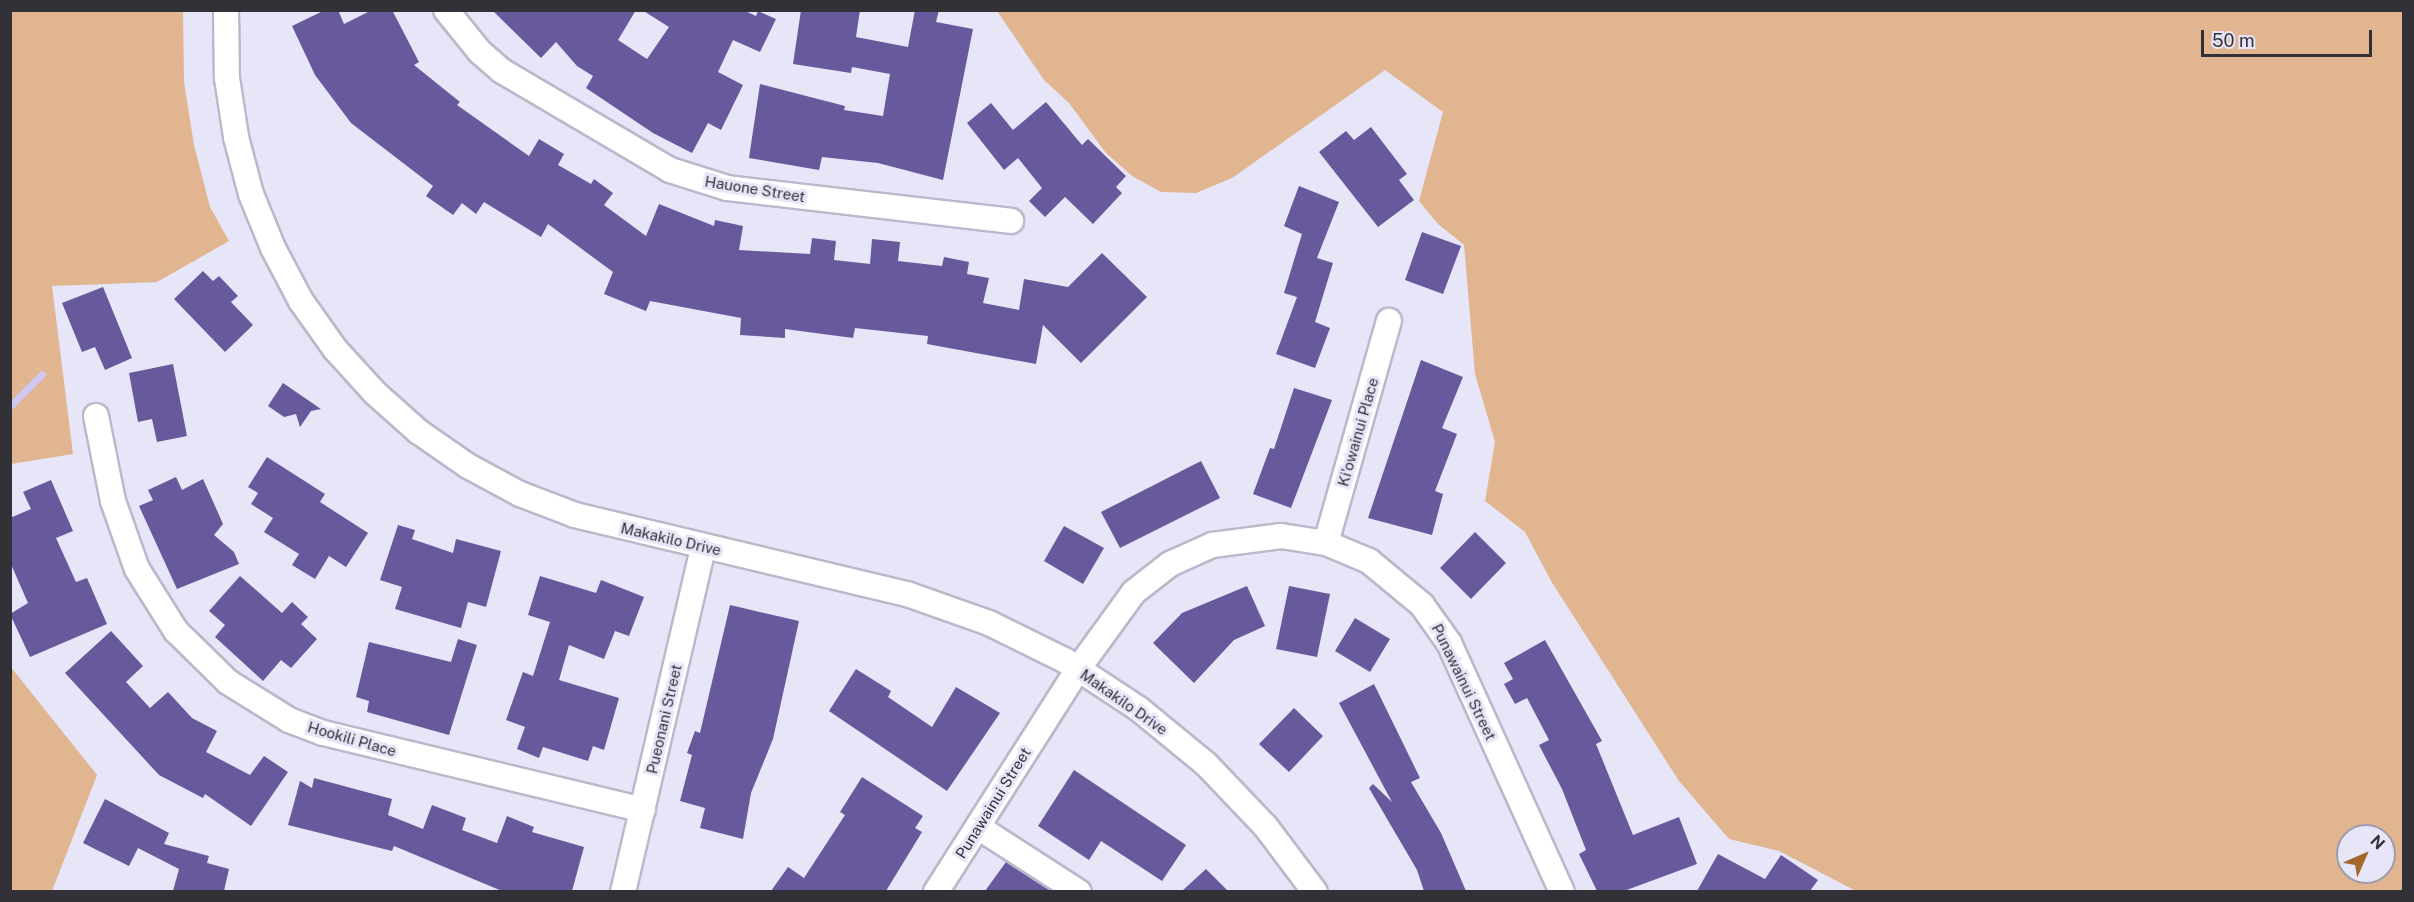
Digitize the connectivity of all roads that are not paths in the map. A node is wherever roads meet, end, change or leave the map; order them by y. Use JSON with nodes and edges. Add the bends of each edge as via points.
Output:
{"nodes":[{"id":1,"x":226,"y":10,"type":"edge"},
{"id":2,"x":446,"y":10,"type":"edge"},
{"id":3,"x":1011,"y":220,"type":"dead end"},
{"id":4,"x":1389,"y":321,"type":"dead end"},
{"id":5,"x":96,"y":416,"type":"dead end"},
{"id":6,"x":1326,"y":543,"type":"junction"},
{"id":7,"x":703,"y":547,"type":"junction"},
{"id":8,"x":1078,"y":669,"type":"junction"},
{"id":9,"x":643,"y":810,"type":"junction"},
{"id":10,"x":978,"y":827,"type":"junction"},
{"id":11,"x":623,"y":891,"type":"edge"},
{"id":12,"x":936,"y":891,"type":"edge"},
{"id":13,"x":1079,"y":891,"type":"edge"},
{"id":14,"x":1315,"y":891,"type":"edge"},
{"id":15,"x":1562,"y":891,"type":"edge"}],
"edges":[{"from":1,"to":7,"type":"street","name":"Makakilo Drive","via":[[227,78],[236,137],[251,194],[301,301],[335,349],[401,416],[468,466],[520,494],[575,515]]},
{"from":2,"to":3,"type":"street","name":"Hauone Street","via":[[480,52],[511,77],[643,156],[698,180],[756,192]]},
{"from":4,"to":6,"type":"street","name":"Ki'owainui Place"},
{"from":5,"to":9,"type":"street","name":"Hookili Place","via":[[113,501],[137,569],[176,631],[228,682],[281,716],[323,733]]},
{"from":6,"to":8,"type":"street","name":"Punawainui Street","via":[[1258,536],[1191,553],[1134,592]]},
{"from":6,"to":15,"type":"street","name":"Punawainui Street","via":[[1389,573],[1437,623]]},
{"from":7,"to":8,"type":"street","name":"Makakilo Drive","via":[[907,594],[989,623]]},
{"from":7,"to":9,"type":"street","name":"Pueonani Street"},
{"from":8,"to":10,"type":"street","name":"Punawainui Street"},
{"from":8,"to":14,"type":"street","name":"Makakilo Drive","via":[[1139,709],[1206,764],[1266,827]]},
{"from":9,"to":11,"type":"street","name":"Pueonani Street"},
{"from":10,"to":12,"type":"street","name":"Punawainui Street"},
{"from":10,"to":13,"type":"street"}]}
